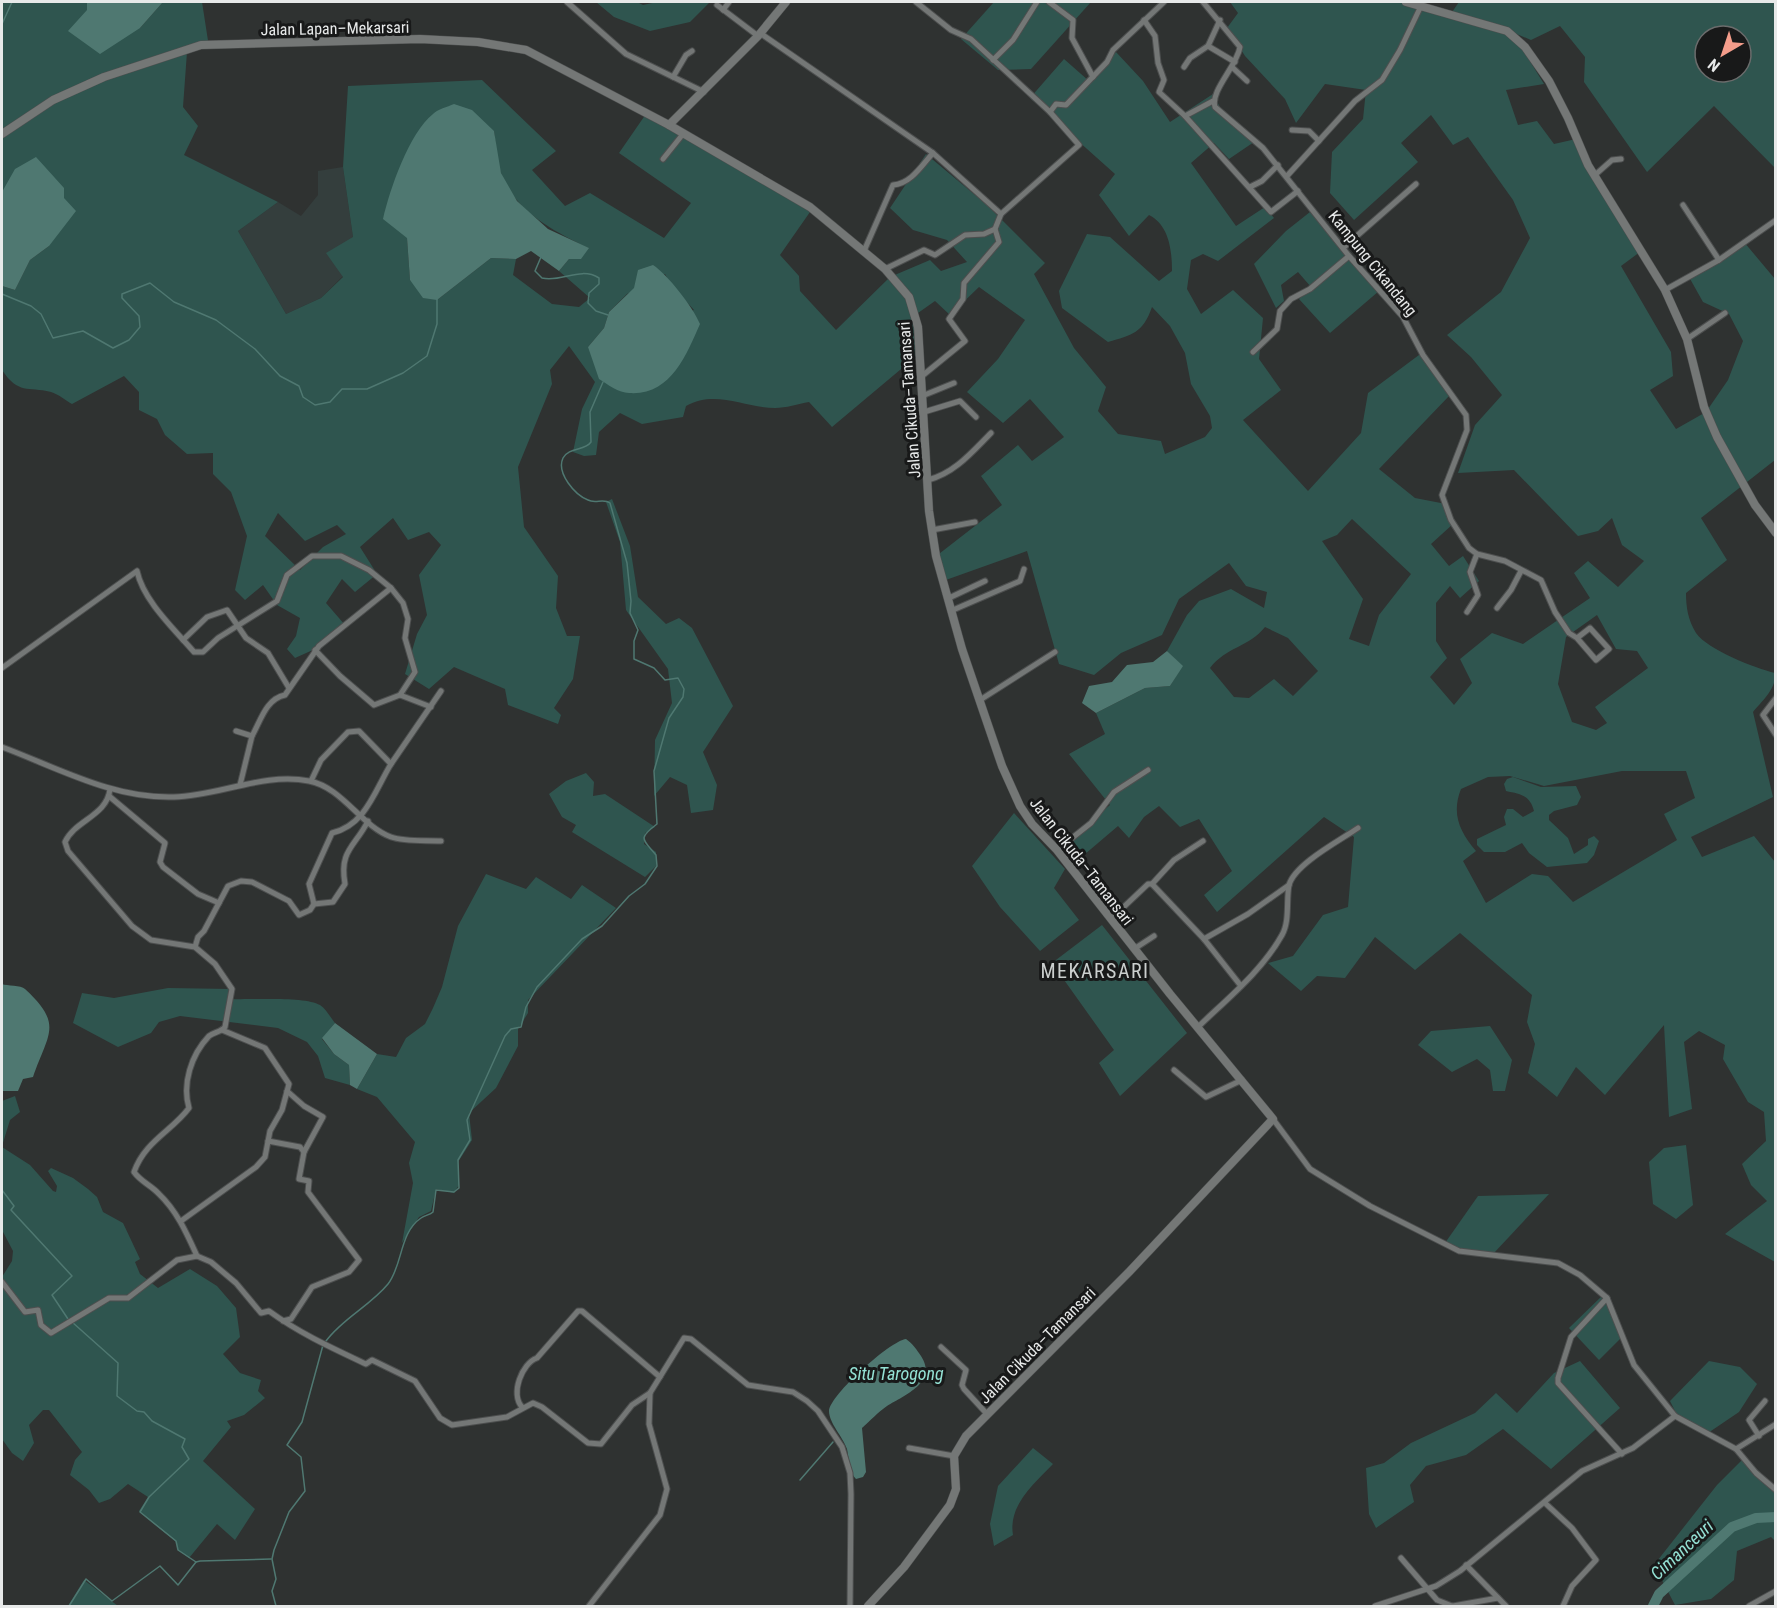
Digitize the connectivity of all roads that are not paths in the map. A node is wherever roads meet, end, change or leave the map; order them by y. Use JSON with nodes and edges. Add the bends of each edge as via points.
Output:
{"nodes":[{"id":1,"x":567,"y":2,"type":"edge"},
{"id":2,"x":729,"y":2,"type":"edge"},
{"id":3,"x":786,"y":2,"type":"edge"},
{"id":4,"x":916,"y":2,"type":"edge"},
{"id":5,"x":1037,"y":2,"type":"edge"},
{"id":6,"x":1049,"y":2,"type":"edge"},
{"id":7,"x":1164,"y":2,"type":"edge"},
{"id":8,"x":1203,"y":2,"type":"edge"},
{"id":9,"x":1407,"y":2,"type":"edge"},
{"id":10,"x":717,"y":5,"type":"dead end"},
{"id":11,"x":1421,"y":6,"type":"junction"},
{"id":12,"x":723,"y":10,"type":"junction"},
{"id":13,"x":1144,"y":20,"type":"junction"},
{"id":14,"x":1220,"y":20,"type":"junction"},
{"id":15,"x":759,"y":34,"type":"junction"},
{"id":16,"x":1208,"y":46,"type":"junction"},
{"id":17,"x":692,"y":51,"type":"dead end"},
{"id":18,"x":993,"y":60,"type":"junction"},
{"id":19,"x":1234,"y":65,"type":"junction"},
{"id":20,"x":1184,"y":67,"type":"dead end"},
{"id":21,"x":673,"y":77,"type":"junction"},
{"id":22,"x":1093,"y":77,"type":"junction"},
{"id":23,"x":1247,"y":81,"type":"dead end"},
{"id":24,"x":704,"y":92,"type":"junction"},
{"id":25,"x":1213,"y":101,"type":"junction"},
{"id":26,"x":1050,"y":112,"type":"junction"},
{"id":27,"x":1185,"y":116,"type":"junction"},
{"id":28,"x":669,"y":125,"type":"junction"},
{"id":29,"x":1292,"y":130,"type":"dead end"},
{"id":30,"x":2,"y":134,"type":"edge"},
{"id":31,"x":683,"y":134,"type":"junction"},
{"id":32,"x":1319,"y":141,"type":"junction"},
{"id":33,"x":933,"y":153,"type":"junction"},
{"id":34,"x":663,"y":159,"type":"dead end"},
{"id":35,"x":1621,"y":159,"type":"dead end"},
{"id":36,"x":1278,"y":165,"type":"junction"},
{"id":37,"x":1595,"y":175,"type":"junction"},
{"id":38,"x":1287,"y":176,"type":"junction"},
{"id":39,"x":1416,"y":184,"type":"dead end"},
{"id":40,"x":1250,"y":187,"type":"junction"},
{"id":41,"x":1298,"y":191,"type":"junction"},
{"id":42,"x":1683,"y":205,"type":"dead end"},
{"id":43,"x":1001,"y":213,"type":"junction"},
{"id":44,"x":1776,"y":220,"type":"edge"},
{"id":45,"x":995,"y":229,"type":"junction"},
{"id":46,"x":1343,"y":248,"type":"junction"},
{"id":47,"x":864,"y":251,"type":"junction"},
{"id":48,"x":1349,"y":256,"type":"junction"},
{"id":49,"x":1719,"y":260,"type":"junction"},
{"id":50,"x":885,"y":269,"type":"junction"},
{"id":51,"x":1665,"y":290,"type":"junction"},
{"id":52,"x":1725,"y":313,"type":"dead end"},
{"id":53,"x":1687,"y":339,"type":"junction"},
{"id":54,"x":1253,"y":352,"type":"dead end"},
{"id":55,"x":922,"y":376,"type":"junction"},
{"id":56,"x":954,"y":383,"type":"dead end"},
{"id":57,"x":922,"y":396,"type":"junction"},
{"id":58,"x":924,"y":412,"type":"junction"},
{"id":59,"x":976,"y":417,"type":"dead end"},
{"id":60,"x":991,"y":433,"type":"dead end"},
{"id":61,"x":928,"y":480,"type":"junction"},
{"id":62,"x":975,"y":522,"type":"dead end"},
{"id":63,"x":932,"y":530,"type":"junction"},
{"id":64,"x":1776,"y":533,"type":"edge"},
{"id":65,"x":1477,"y":554,"type":"junction"},
{"id":66,"x":1024,"y":569,"type":"dead end"},
{"id":67,"x":1521,"y":571,"type":"junction"},
{"id":68,"x":985,"y":581,"type":"dead end"},
{"id":69,"x":391,"y":588,"type":"junction"},
{"id":70,"x":949,"y":598,"type":"junction"},
{"id":71,"x":1497,"y":608,"type":"dead end"},
{"id":72,"x":953,"y":610,"type":"junction"},
{"id":73,"x":1467,"y":612,"type":"dead end"},
{"id":74,"x":237,"y":625,"type":"junction"},
{"id":75,"x":1577,"y":638,"type":"junction"},
{"id":76,"x":183,"y":640,"type":"junction"},
{"id":77,"x":315,"y":650,"type":"junction"},
{"id":78,"x":1055,"y":652,"type":"dead end"},
{"id":79,"x":2,"y":668,"type":"edge"},
{"id":80,"x":289,"y":688,"type":"junction"},
{"id":81,"x":441,"y":691,"type":"dead end"},
{"id":82,"x":400,"y":695,"type":"junction"},
{"id":83,"x":1776,"y":698,"type":"edge"},
{"id":84,"x":980,"y":700,"type":"junction"},
{"id":85,"x":431,"y":707,"type":"junction"},
{"id":86,"x":236,"y":731,"type":"dead end"},
{"id":87,"x":1776,"y":735,"type":"edge"},
{"id":88,"x":252,"y":736,"type":"junction"},
{"id":89,"x":2,"y":747,"type":"edge"},
{"id":90,"x":391,"y":764,"type":"junction"},
{"id":91,"x":1148,"y":770,"type":"dead end"},
{"id":92,"x":311,"y":781,"type":"junction"},
{"id":93,"x":240,"y":785,"type":"junction"},
{"id":94,"x":109,"y":793,"type":"junction"},
{"id":95,"x":361,"y":815,"type":"junction"},
{"id":96,"x":368,"y":821,"type":"junction"},
{"id":97,"x":1358,"y":828,"type":"dead end"},
{"id":98,"x":441,"y":841,"type":"dead end"},
{"id":99,"x":1203,"y":841,"type":"dead end"},
{"id":100,"x":1057,"y":850,"type":"junction"},
{"id":101,"x":1152,"y":884,"type":"junction"},
{"id":102,"x":1290,"y":884,"type":"junction"},
{"id":103,"x":219,"y":903,"type":"junction"},
{"id":104,"x":314,"y":904,"type":"junction"},
{"id":105,"x":1111,"y":919,"type":"junction"},
{"id":106,"x":1154,"y":936,"type":"dead end"},
{"id":107,"x":1204,"y":939,"type":"junction"},
{"id":108,"x":195,"y":947,"type":"junction"},
{"id":109,"x":1134,"y":949,"type":"junction"},
{"id":110,"x":1241,"y":986,"type":"junction"},
{"id":111,"x":1198,"y":1027,"type":"junction"},
{"id":112,"x":222,"y":1030,"type":"junction"},
{"id":113,"x":1174,"y":1070,"type":"dead end"},
{"id":114,"x":1242,"y":1080,"type":"junction"},
{"id":115,"x":287,"y":1090,"type":"junction"},
{"id":116,"x":1273,"y":1119,"type":"junction"},
{"id":117,"x":268,"y":1141,"type":"junction"},
{"id":118,"x":304,"y":1152,"type":"junction"},
{"id":119,"x":181,"y":1221,"type":"junction"},
{"id":120,"x":197,"y":1256,"type":"junction"},
{"id":121,"x":2,"y":1282,"type":"edge"},
{"id":122,"x":1607,"y":1298,"type":"junction"},
{"id":123,"x":283,"y":1321,"type":"junction"},
{"id":124,"x":941,"y":1347,"type":"dead end"},
{"id":125,"x":660,"y":1377,"type":"junction"},
{"id":126,"x":650,"y":1393,"type":"junction"},
{"id":127,"x":1764,"y":1401,"type":"dead end"},
{"id":128,"x":522,"y":1407,"type":"junction"},
{"id":129,"x":987,"y":1414,"type":"junction"},
{"id":130,"x":1676,"y":1416,"type":"junction"},
{"id":131,"x":1776,"y":1424,"type":"edge"},
{"id":132,"x":1759,"y":1436,"type":"junction"},
{"id":133,"x":909,"y":1448,"type":"dead end"},
{"id":134,"x":1736,"y":1449,"type":"junction"},
{"id":135,"x":1622,"y":1454,"type":"junction"},
{"id":136,"x":954,"y":1456,"type":"junction"},
{"id":137,"x":1776,"y":1490,"type":"edge"},
{"id":138,"x":1545,"y":1503,"type":"junction"},
{"id":139,"x":1401,"y":1558,"type":"dead end"},
{"id":140,"x":1466,"y":1565,"type":"junction"},
{"id":141,"x":1430,"y":1589,"type":"junction"},
{"id":142,"x":1776,"y":1591,"type":"edge"},
{"id":143,"x":1498,"y":1598,"type":"junction"},
{"id":144,"x":589,"y":1606,"type":"edge"},
{"id":145,"x":850,"y":1606,"type":"edge"},
{"id":146,"x":867,"y":1606,"type":"edge"},
{"id":147,"x":1375,"y":1606,"type":"edge"},
{"id":148,"x":1453,"y":1606,"type":"edge"},
{"id":149,"x":1506,"y":1606,"type":"edge"},
{"id":150,"x":1563,"y":1606,"type":"edge"},
{"id":151,"x":1749,"y":1606,"type":"edge"}],
"edges":[{"from":1,"to":21,"type":"street","via":[[626,54]]},
{"from":2,"to":12,"type":"street"},
{"from":3,"to":15,"type":"street"},
{"from":4,"to":18,"type":"street"},
{"from":5,"to":18,"type":"street","via":[[1013,40]]},
{"from":6,"to":22,"type":"street","via":[[1073,20],[1072,38]]},
{"from":7,"to":13,"type":"street"},
{"from":8,"to":14,"type":"street"},
{"from":9,"to":11,"type":"street"},
{"from":10,"to":12,"type":"street"},
{"from":11,"to":32,"type":"street","via":[[1382,80],[1355,101]]},
{"from":11,"to":37,"type":"street","via":[[1507,31],[1517,38],[1557,95]]},
{"from":12,"to":15,"type":"street"},
{"from":13,"to":22,"type":"street","via":[[1113,50]]},
{"from":13,"to":27,"type":"street","via":[[1155,36],[1164,80],[1159,92]]},
{"from":14,"to":16,"type":"street"},
{"from":14,"to":19,"type":"street","via":[[1240,47]]},
{"from":15,"to":24,"type":"street"},
{"from":15,"to":33,"type":"street"},
{"from":16,"to":19,"type":"street"},
{"from":16,"to":20,"type":"street"},
{"from":17,"to":21,"type":"street"},
{"from":18,"to":26,"type":"street"},
{"from":19,"to":23,"type":"street"},
{"from":19,"to":25,"type":"street"},
{"from":21,"to":24,"type":"street"},
{"from":22,"to":26,"type":"street","via":[[1066,105],[1056,104]]},
{"from":24,"to":28,"type":"street"},
{"from":25,"to":27,"type":"street"},
{"from":25,"to":36,"type":"street","name":"Kampung Cikandang"},
{"from":26,"to":43,"type":"street","via":[[1079,145]]},
{"from":27,"to":40,"type":"street"},
{"from":28,"to":30,"type":"street","name":"Jalan Lapan–Mekarsari","via":[[526,50],[478,42],[420,39],[201,45],[104,76],[53,100]]},
{"from":28,"to":31,"type":"street","name":"Jalan Cikuda–Tamansari"},
{"from":29,"to":32,"type":"street","via":[[1309,131]]},
{"from":31,"to":34,"type":"street"},
{"from":31,"to":47,"type":"street","name":"Jalan Cikuda–Tamansari","via":[[810,207]]},
{"from":32,"to":38,"type":"street"},
{"from":33,"to":43,"type":"street"},
{"from":33,"to":47,"type":"street","via":[[909,180],[893,185]]},
{"from":35,"to":37,"type":"street","via":[[1612,160]]},
{"from":36,"to":38,"type":"street","name":"Kampung Cikandang"},
{"from":36,"to":40,"type":"street"},
{"from":37,"to":51,"type":"street"},
{"from":38,"to":41,"type":"street","name":"Kampung Cikandang"},
{"from":39,"to":46,"type":"street"},
{"from":40,"to":41,"type":"street","via":[[1271,212]]},
{"from":41,"to":46,"type":"street","name":"Kampung Cikandang"},
{"from":42,"to":49,"type":"street"},
{"from":43,"to":45,"type":"street"},
{"from":44,"to":49,"type":"street"},
{"from":45,"to":50,"type":"street","via":[[965,235],[935,255],[924,250]]},
{"from":45,"to":55,"type":"street","via":[[999,242],[964,283],[963,298],[949,319],[965,341]]},
{"from":46,"to":48,"type":"street","name":"Kampung Cikandang"},
{"from":47,"to":50,"type":"street","name":"Jalan Cikuda–Tamansari"},
{"from":48,"to":54,"type":"street","via":[[1310,289],[1290,299],[1280,311],[1276,329]]},
{"from":48,"to":65,"type":"street","name":"Kampung Cikandang","via":[[1403,317],[1423,355],[1466,415],[1467,430],[1442,495],[1451,520]]},
{"from":49,"to":51,"type":"street"},
{"from":50,"to":55,"type":"street","name":"Jalan Cikuda–Tamansari","via":[[913,304]]},
{"from":51,"to":53,"type":"street"},
{"from":52,"to":53,"type":"street"},
{"from":53,"to":64,"type":"street","via":[[1704,407],[1717,437],[1755,505]]},
{"from":55,"to":57,"type":"street","name":"Jalan Cikuda–Tamansari"},
{"from":56,"to":57,"type":"street"},
{"from":57,"to":58,"type":"street","name":"Jalan Cikuda–Tamansari"},
{"from":58,"to":59,"type":"street","via":[[960,401]]},
{"from":58,"to":61,"type":"street","name":"Jalan Cikuda–Tamansari"},
{"from":60,"to":61,"type":"street","via":[[963,462]]},
{"from":61,"to":63,"type":"street","name":"Jalan Cikuda–Tamansari"},
{"from":62,"to":63,"type":"street"},
{"from":63,"to":70,"type":"street","name":"Jalan Cikuda–Tamansari"},
{"from":65,"to":67,"type":"street","via":[[1505,561]]},
{"from":65,"to":73,"type":"street","via":[[1470,572],[1478,596]]},
{"from":66,"to":72,"type":"street","via":[[1020,581]]},
{"from":67,"to":71,"type":"street"},
{"from":67,"to":75,"type":"street","via":[[1541,580],[1569,633]]},
{"from":68,"to":70,"type":"street"},
{"from":69,"to":74,"type":"street","via":[[369,570],[341,556],[312,556],[288,575],[277,601]]},
{"from":69,"to":77,"type":"street"},
{"from":69,"to":82,"type":"street","via":[[403,603],[408,619],[405,638],[415,672]]},
{"from":70,"to":72,"type":"street","name":"Jalan Cikuda–Tamansari"},
{"from":72,"to":84,"type":"street","name":"Jalan Cikuda–Tamansari"},
{"from":74,"to":76,"type":"street","via":[[203,652],[194,652]]},
{"from":74,"to":76,"type":"street","via":[[227,610],[217,612]]},
{"from":74,"to":80,"type":"street","via":[[246,638],[268,653]]},
{"from":75,"to":75,"type":"street","via":[[1590,628],[1609,649],[1596,660]]},
{"from":76,"to":79,"type":"street","via":[[140,585],[137,571]]},
{"from":77,"to":80,"type":"street"},
{"from":77,"to":82,"type":"street","via":[[374,705]]},
{"from":78,"to":84,"type":"street"},
{"from":80,"to":88,"type":"street","via":[[285,695],[269,702]]},
{"from":81,"to":85,"type":"street"},
{"from":82,"to":85,"type":"street"},
{"from":83,"to":87,"type":"street","via":[[1763,716]]},
{"from":84,"to":100,"type":"street","name":"Jalan Cikuda–Tamansari","via":[[1020,806]]},
{"from":85,"to":90,"type":"street"},
{"from":86,"to":88,"type":"street"},
{"from":88,"to":93,"type":"street"},
{"from":89,"to":94,"type":"street"},
{"from":90,"to":92,"type":"street","via":[[354,730],[321,760]]},
{"from":90,"to":95,"type":"street"},
{"from":91,"to":100,"type":"street","via":[[1114,792],[1091,823]]},
{"from":92,"to":93,"type":"street","via":[[291,779]]},
{"from":92,"to":95,"type":"street","via":[[331,790]]},
{"from":93,"to":94,"type":"street","via":[[195,796]]},
{"from":94,"to":103,"type":"street","via":[[165,843],[160,862],[164,867],[198,894]]},
{"from":94,"to":108,"type":"street","via":[[103,807],[69,834],[65,842],[68,851],[132,926],[151,940]]},
{"from":95,"to":96,"type":"street"},
{"from":95,"to":104,"type":"street","via":[[348,829],[332,833],[328,839],[309,884]]},
{"from":96,"to":98,"type":"street","via":[[391,837]]},
{"from":96,"to":104,"type":"street","via":[[346,855],[342,867],[345,884],[333,902]]},
{"from":97,"to":102,"type":"street","via":[[1323,854],[1306,861]]},
{"from":99,"to":101,"type":"street","via":[[1174,860]]},
{"from":100,"to":105,"type":"street","name":"Jalan Cikuda–Tamansari"},
{"from":101,"to":105,"type":"street"},
{"from":101,"to":107,"type":"street"},
{"from":102,"to":107,"type":"street"},
{"from":102,"to":110,"type":"street","via":[[1283,934]]},
{"from":103,"to":104,"type":"street","via":[[228,886],[241,881],[252,882],[289,901],[299,915]]},
{"from":103,"to":108,"type":"street"},
{"from":105,"to":109,"type":"street","name":"Jalan Cikuda–Tamansari"},
{"from":106,"to":109,"type":"street"},
{"from":107,"to":110,"type":"street"},
{"from":108,"to":112,"type":"street","via":[[215,964],[232,989]]},
{"from":109,"to":111,"type":"street","name":"Jalan Cikuda–Tamansari"},
{"from":110,"to":111,"type":"street"},
{"from":111,"to":114,"type":"street","name":"Jalan Cikuda–Tamansari"},
{"from":112,"to":115,"type":"street","via":[[265,1048],[289,1084]]},
{"from":112,"to":119,"type":"street","via":[[207,1039],[187,1077],[184,1086],[189,1108],[182,1119],[161,1133],[134,1172],[159,1193]]},
{"from":113,"to":114,"type":"street","via":[[1206,1097]]},
{"from":114,"to":116,"type":"street","name":"Jalan Cikuda–Tamansari"},
{"from":115,"to":117,"type":"street"},
{"from":115,"to":118,"type":"street","via":[[323,1117]]},
{"from":116,"to":122,"type":"street","via":[[1310,1170],[1370,1206],[1469,1255],[1558,1263],[1580,1275]]},
{"from":116,"to":129,"type":"street","name":"Jalan Cikuda–Tamansari","via":[[1129,1272]]},
{"from":117,"to":118,"type":"street","via":[[300,1147]]},
{"from":117,"to":119,"type":"street","via":[[265,1157],[256,1167]]},
{"from":118,"to":123,"type":"street","via":[[299,1179],[309,1181],[308,1192],[359,1260],[349,1272],[312,1287],[291,1319]]},
{"from":119,"to":120,"type":"street"},
{"from":120,"to":121,"type":"street","via":[[177,1260],[128,1298],[109,1298],[48,1332],[38,1310],[25,1311]]},
{"from":120,"to":123,"type":"street","via":[[211,1262],[236,1283],[258,1312],[269,1311]]},
{"from":122,"to":130,"type":"street","via":[[1634,1365]]},
{"from":122,"to":135,"type":"street","via":[[1571,1337],[1558,1383]]},
{"from":123,"to":128,"type":"street","via":[[366,1364],[372,1360],[415,1381],[440,1418],[452,1425],[507,1417]]},
{"from":124,"to":129,"type":"street","via":[[966,1370],[962,1385]]},
{"from":125,"to":126,"type":"street"},
{"from":125,"to":128,"type":"street","via":[[578,1311],[537,1358],[524,1367],[518,1392]]},
{"from":125,"to":145,"type":"street","via":[[686,1337],[748,1384],[793,1392],[818,1411],[842,1447],[850,1473]]},
{"from":126,"to":128,"type":"street","via":[[632,1405],[601,1444],[596,1445],[542,1407],[533,1403]]},
{"from":126,"to":144,"type":"street","via":[[649,1424],[667,1489],[660,1515]]},
{"from":127,"to":132,"type":"street","via":[[1749,1420]]},
{"from":129,"to":136,"type":"street","name":"Jalan Cikuda–Tamansari"},
{"from":130,"to":134,"type":"street"},
{"from":130,"to":135,"type":"street"},
{"from":131,"to":132,"type":"street"},
{"from":132,"to":134,"type":"street"},
{"from":133,"to":136,"type":"street"},
{"from":134,"to":137,"type":"street"},
{"from":135,"to":138,"type":"street","via":[[1582,1471]]},
{"from":136,"to":146,"type":"street","via":[[956,1489],[950,1506],[904,1567]]},
{"from":138,"to":140,"type":"street"},
{"from":138,"to":150,"type":"street","via":[[1572,1528],[1596,1560],[1572,1586]]},
{"from":139,"to":141,"type":"street"},
{"from":140,"to":141,"type":"street"},
{"from":140,"to":143,"type":"street"},
{"from":141,"to":147,"type":"street"},
{"from":141,"to":148,"type":"street","via":[[1437,1600]]},
{"from":142,"to":151,"type":"street"},
{"from":143,"to":148,"type":"street"},
{"from":143,"to":149,"type":"street"}]}
